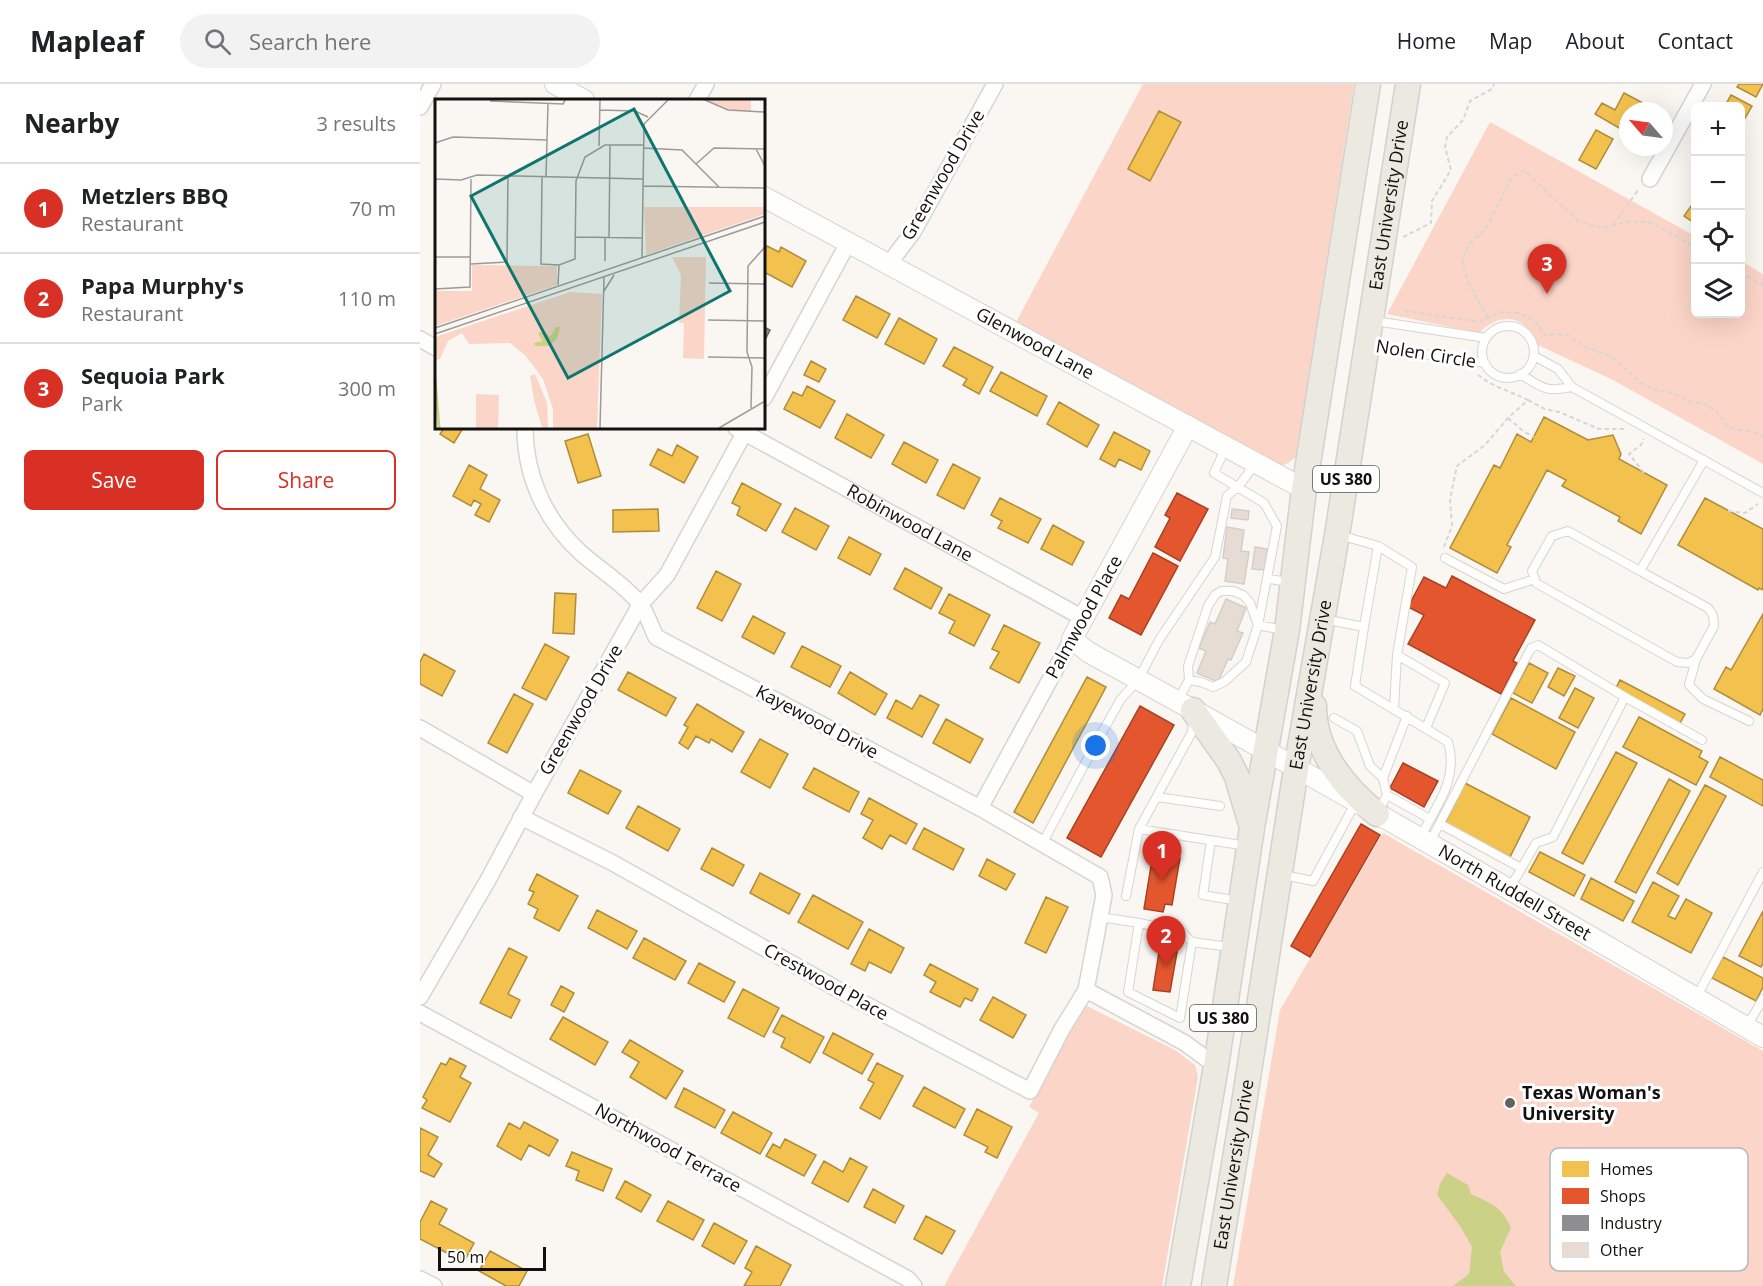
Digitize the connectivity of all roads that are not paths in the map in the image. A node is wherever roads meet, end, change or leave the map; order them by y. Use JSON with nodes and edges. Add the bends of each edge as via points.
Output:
{"nodes":[{"id":1,"x":555,"y":84,"type":"edge"},
{"id":2,"x":706,"y":84,"type":"edge"},
{"id":3,"x":995,"y":84,"type":"edge"},
{"id":4,"x":1368,"y":84,"type":"edge"},
{"id":5,"x":1408,"y":84,"type":"edge"},
{"id":6,"x":1703,"y":84,"type":"edge"},
{"id":7,"x":582,"y":99,"type":"edge"},
{"id":8,"x":698,"y":99,"type":"edge"},
{"id":9,"x":1650,"y":179,"type":"road end"},
{"id":10,"x":765,"y":198,"type":"edge"},
{"id":11,"x":848,"y":243,"type":"junction"},
{"id":12,"x":888,"y":265,"type":"junction"},
{"id":13,"x":1370,"y":320,"type":"junction"},
{"id":14,"x":1486,"y":338,"type":"junction"},
{"id":15,"x":420,"y":339,"type":"edge"},
{"id":16,"x":1366,"y":345,"type":"junction"},
{"id":17,"x":435,"y":347,"type":"edge"},
{"id":18,"x":1534,"y":356,"type":"junction"},
{"id":19,"x":1485,"y":363,"type":"junction"},
{"id":20,"x":1520,"y":374,"type":"junction"},
{"id":21,"x":1572,"y":387,"type":"junction"},
{"id":22,"x":765,"y":396,"type":"edge"},
{"id":23,"x":1188,"y":426,"type":"junction"},
{"id":24,"x":525,"y":429,"type":"edge"},
{"id":25,"x":743,"y":429,"type":"edge"},
{"id":26,"x":1226,"y":447,"type":"junction"},
{"id":27,"x":1704,"y":460,"type":"junction"},
{"id":28,"x":1256,"y":463,"type":"junction"},
{"id":29,"x":1239,"y":488,"type":"junction"},
{"id":30,"x":1304,"y":489,"type":"junction"},
{"id":31,"x":1763,"y":494,"type":"edge"},
{"id":32,"x":1337,"y":535,"type":"junction"},
{"id":33,"x":1285,"y":544,"type":"junction"},
{"id":34,"x":1378,"y":546,"type":"junction"},
{"id":35,"x":1445,"y":558,"type":"road end"},
{"id":36,"x":1640,"y":571,"type":"junction"},
{"id":37,"x":1268,"y":579,"type":"junction"},
{"id":38,"x":1535,"y":579,"type":"junction"},
{"id":39,"x":1292,"y":583,"type":"junction"},
{"id":40,"x":640,"y":604,"type":"junction"},
{"id":41,"x":1083,"y":618,"type":"junction"},
{"id":42,"x":1323,"y":619,"type":"junction"},
{"id":43,"x":1258,"y":625,"type":"junction"},
{"id":44,"x":1365,"y":627,"type":"junction"},
{"id":45,"x":1287,"y":630,"type":"junction"},
{"id":46,"x":1072,"y":639,"type":"junction"},
{"id":47,"x":1397,"y":655,"type":"junction"},
{"id":48,"x":1695,"y":659,"type":"junction"},
{"id":49,"x":1314,"y":672,"type":"junction"},
{"id":50,"x":1138,"y":680,"type":"junction"},
{"id":51,"x":1188,"y":680,"type":"junction"},
{"id":52,"x":1625,"y":697,"type":"junction"},
{"id":53,"x":1185,"y":706,"type":"junction"},
{"id":54,"x":1394,"y":708,"type":"junction"},
{"id":55,"x":1407,"y":716,"type":"junction"},
{"id":56,"x":1334,"y":718,"type":"dead end"},
{"id":57,"x":1749,"y":721,"type":"dead end"},
{"id":58,"x":420,"y":728,"type":"edge"},
{"id":59,"x":1426,"y":728,"type":"junction"},
{"id":60,"x":1702,"y":740,"type":"dead end"},
{"id":61,"x":1266,"y":750,"type":"junction"},
{"id":62,"x":1296,"y":769,"type":"junction"},
{"id":63,"x":1383,"y":778,"type":"junction"},
{"id":64,"x":534,"y":794,"type":"junction"},
{"id":65,"x":1157,"y":797,"type":"junction"},
{"id":66,"x":1356,"y":802,"type":"junction"},
{"id":67,"x":1382,"y":805,"type":"junction"},
{"id":68,"x":1220,"y":806,"type":"dead end"},
{"id":69,"x":980,"y":808,"type":"junction"},
{"id":70,"x":521,"y":817,"type":"junction"},
{"id":71,"x":1430,"y":819,"type":"junction"},
{"id":72,"x":1440,"y":824,"type":"junction"},
{"id":73,"x":1139,"y":829,"type":"junction"},
{"id":74,"x":1251,"y":837,"type":"junction"},
{"id":75,"x":1211,"y":840,"type":"junction"},
{"id":76,"x":1425,"y":841,"type":"junction"},
{"id":77,"x":1042,"y":844,"type":"junction"},
{"id":78,"x":1521,"y":868,"type":"junction"},
{"id":79,"x":1763,"y":872,"type":"edge"},
{"id":80,"x":1279,"y":874,"type":"junction"},
{"id":81,"x":1509,"y":889,"type":"junction"},
{"id":82,"x":1126,"y":896,"type":"dead end"},
{"id":83,"x":1241,"y":901,"type":"junction"},
{"id":84,"x":1100,"y":917,"type":"junction"},
{"id":85,"x":1138,"y":923,"type":"junction"},
{"id":86,"x":1192,"y":942,"type":"junction"},
{"id":87,"x":1234,"y":948,"type":"junction"},
{"id":88,"x":1086,"y":990,"type":"junction"},
{"id":89,"x":1128,"y":992,"type":"junction"},
{"id":90,"x":420,"y":997,"type":"edge"},
{"id":91,"x":1696,"y":998,"type":"junction"},
{"id":92,"x":1763,"y":999,"type":"edge"},
{"id":93,"x":1120,"y":1008,"type":"junction"},
{"id":94,"x":420,"y":1013,"type":"edge"},
{"id":95,"x":1755,"y":1032,"type":"edge"},
{"id":96,"x":1216,"y":1066,"type":"junction"},
{"id":97,"x":420,"y":1279,"type":"edge"},
{"id":98,"x":434,"y":1286,"type":"edge"},
{"id":99,"x":914,"y":1286,"type":"edge"},
{"id":100,"x":1178,"y":1286,"type":"edge"},
{"id":101,"x":1214,"y":1286,"type":"edge"}],
"edges":[{"from":1,"to":7,"type":"street"},
{"from":2,"to":8,"type":"street"},
{"from":3,"to":12,"type":"street","name":"Greenwood Drive","via":[[914,232]]},
{"from":4,"to":30,"type":"main road","name":"East University Drive","number":"US 380"},
{"from":5,"to":13,"type":"main road","name":"East University Drive","number":"US 380"},
{"from":6,"to":9,"type":"street"},
{"from":10,"to":11,"type":"street","name":"Glenwood Lane"},
{"from":11,"to":12,"type":"street","name":"Glenwood Lane"},
{"from":11,"to":22,"type":"street"},
{"from":12,"to":23,"type":"street","name":"Glenwood Lane"},
{"from":13,"to":14,"type":"lane","name":"Nolen Circle"},
{"from":13,"to":16,"type":"main road","name":"East University Drive","number":"US 380"},
{"from":14,"to":18,"type":"lane","via":[[1500,327],[1518,327],[1531,339]]},
{"from":14,"to":19,"type":"lane","via":[[1482,355]]},
{"from":15,"to":17,"type":"street"},
{"from":16,"to":19,"type":"lane","name":"Nolen Circle"},
{"from":16,"to":32,"type":"main road","name":"East University Drive","number":"US 380"},
{"from":18,"to":20,"type":"lane"},
{"from":18,"to":21,"type":"lane","via":[[1558,369]]},
{"from":19,"to":20,"type":"lane","via":[[1496,375]]},
{"from":20,"to":21,"type":"lane","via":[[1551,391]]},
{"from":21,"to":27,"type":"lane"},
{"from":23,"to":26,"type":"street","name":"Glenwood Lane"},
{"from":23,"to":41,"type":"street","name":"Palmwood Place"},
{"from":24,"to":40,"type":"street","name":"Kayewood Drive","via":[[530,471],[545,509],[581,553]]},
{"from":25,"to":40,"type":"street","name":"Greenwood Drive","via":[[667,575]]},
{"from":25,"to":41,"type":"street","name":"Robinwood Lane"},
{"from":26,"to":28,"type":"street","name":"Glenwood Lane"},
{"from":26,"to":29,"type":"lane","via":[[1214,473]]},
{"from":27,"to":31,"type":"lane"},
{"from":27,"to":36,"type":"lane"},
{"from":28,"to":29,"type":"lane"},
{"from":28,"to":30,"type":"street","name":"Glenwood Lane"},
{"from":29,"to":33,"type":"lane","via":[[1264,503]]},
{"from":29,"to":50,"type":"lane","via":[[1227,496],[1215,557],[1159,640]]},
{"from":30,"to":33,"type":"main road","name":"East University Drive","number":"US 380"},
{"from":32,"to":34,"type":"lane"},
{"from":32,"to":42,"type":"main road","name":"East University Drive","number":"US 380"},
{"from":33,"to":37,"type":"lane"},
{"from":33,"to":39,"type":"main road","name":"East University Drive","number":"US 380"},
{"from":34,"to":44,"type":"lane"},
{"from":34,"to":47,"type":"lane","via":[[1412,567]]},
{"from":35,"to":38,"type":"lane","via":[[1504,589]]},
{"from":36,"to":38,"type":"lane","via":[[1568,531],[1552,536],[1532,571]]},
{"from":36,"to":48,"type":"lane","via":[[1708,608],[1713,615],[1714,626]]},
{"from":37,"to":39,"type":"lane"},
{"from":37,"to":43,"type":"lane"},
{"from":38,"to":48,"type":"lane","via":[[1677,662]]},
{"from":39,"to":45,"type":"main road","name":"East University Drive","number":"US 380"},
{"from":40,"to":64,"type":"street","name":"Greenwood Drive"},
{"from":40,"to":69,"type":"street","name":"Kayewood Drive","via":[[656,637]]},
{"from":41,"to":46,"type":"street","name":"Palmwood Place"},
{"from":42,"to":44,"type":"lane"},
{"from":42,"to":49,"type":"main road","name":"East University Drive","number":"US 380"},
{"from":43,"to":45,"type":"lane"},
{"from":43,"to":51,"type":"lane","via":[[1246,662],[1224,681],[1213,687]]},
{"from":43,"to":51,"type":"lane","via":[[1250,603],[1243,596],[1233,591],[1215,595],[1188,666]]},
{"from":44,"to":54,"type":"lane","via":[[1355,686]]},
{"from":45,"to":61,"type":"main road","name":"East University Drive","number":"US 380"},
{"from":46,"to":50,"type":"street"},
{"from":46,"to":69,"type":"street","name":"Palmwood Place"},
{"from":47,"to":54,"type":"lane"},
{"from":47,"to":59,"type":"lane","via":[[1445,683]]},
{"from":48,"to":57,"type":"lane","via":[[1689,685],[1704,699]]},
{"from":49,"to":62,"type":"main road","name":"East University Drive","number":"US 380"},
{"from":49,"to":67,"type":"main road","via":[[1316,729],[1323,748],[1347,786]]},
{"from":50,"to":53,"type":"street"},
{"from":50,"to":77,"type":"lane","via":[[1121,699]]},
{"from":51,"to":53,"type":"lane"},
{"from":52,"to":60,"type":"lane"},
{"from":52,"to":72,"type":"lane","via":[[1538,645],[1531,648]]},
{"from":52,"to":78,"type":"lane","via":[[1552,837],[1536,843]]},
{"from":53,"to":61,"type":"street"},
{"from":53,"to":65,"type":"lane","via":[[1192,732]]},
{"from":53,"to":74,"type":"main road","via":[[1237,777]]},
{"from":54,"to":55,"type":"lane"},
{"from":55,"to":59,"type":"lane"},
{"from":55,"to":63,"type":"lane"},
{"from":56,"to":63,"type":"lane","via":[[1357,731],[1370,766]]},
{"from":58,"to":64,"type":"street"},
{"from":59,"to":71,"type":"lane","via":[[1449,742],[1452,756],[1449,784]]},
{"from":61,"to":62,"type":"street","name":"North Ruddell Street"},
{"from":61,"to":74,"type":"main road","name":"East University Drive","number":"US 380"},
{"from":62,"to":66,"type":"street","name":"North Ruddell Street"},
{"from":62,"to":80,"type":"main road","name":"East University Drive","number":"US 380"},
{"from":63,"to":67,"type":"lane"},
{"from":64,"to":70,"type":"street","name":"Greenwood Drive"},
{"from":65,"to":68,"type":"lane"},
{"from":65,"to":73,"type":"lane"},
{"from":66,"to":67,"type":"street","name":"North Ruddell Street"},
{"from":66,"to":80,"type":"lane","via":[[1313,881]]},
{"from":67,"to":71,"type":"lane"},
{"from":67,"to":76,"type":"street","name":"North Ruddell Street"},
{"from":69,"to":77,"type":"street","name":"Kayewood Drive"},
{"from":70,"to":88,"type":"street","name":"Crestwood Place","via":[[613,863],[1029,1091]]},
{"from":70,"to":90,"type":"street","name":"Greenwood Drive"},
{"from":71,"to":76,"type":"lane"},
{"from":72,"to":76,"type":"lane"},
{"from":72,"to":78,"type":"lane"},
{"from":73,"to":75,"type":"lane"},
{"from":73,"to":82,"type":"lane"},
{"from":74,"to":75,"type":"lane"},
{"from":74,"to":83,"type":"main road","name":"East University Drive","number":"US 380"},
{"from":75,"to":83,"type":"lane","via":[[1203,894]]},
{"from":76,"to":81,"type":"street","name":"North Ruddell Street"},
{"from":77,"to":84,"type":"street","name":"Kayewood Drive","via":[[1100,877],[1104,895]]},
{"from":78,"to":81,"type":"lane"},
{"from":79,"to":91,"type":"lane"},
{"from":80,"to":101,"type":"main road","name":"East University Drive","number":"US 380"},
{"from":81,"to":91,"type":"street","name":"North Ruddell Street"},
{"from":83,"to":87,"type":"main road","name":"East University Drive","number":"US 380"},
{"from":84,"to":85,"type":"lane"},
{"from":84,"to":88,"type":"street","name":"Kayewood Drive"},
{"from":85,"to":86,"type":"lane","via":[[1182,933]]},
{"from":85,"to":89,"type":"lane"},
{"from":86,"to":87,"type":"lane"},
{"from":86,"to":89,"type":"lane","via":[[1180,1017]]},
{"from":87,"to":96,"type":"main road","name":"East University Drive","number":"US 380"},
{"from":88,"to":93,"type":"street"},
{"from":89,"to":93,"type":"lane"},
{"from":91,"to":95,"type":"street","name":"North Ruddell Street"},
{"from":92,"to":95,"type":"lane"},
{"from":93,"to":96,"type":"street","via":[[1185,1043]]},
{"from":94,"to":99,"type":"street","name":"Northwood Terrace","via":[[908,1279]]},
{"from":96,"to":100,"type":"main road","name":"East University Drive","number":"US 380"},
{"from":97,"to":98,"type":"street"}]}
